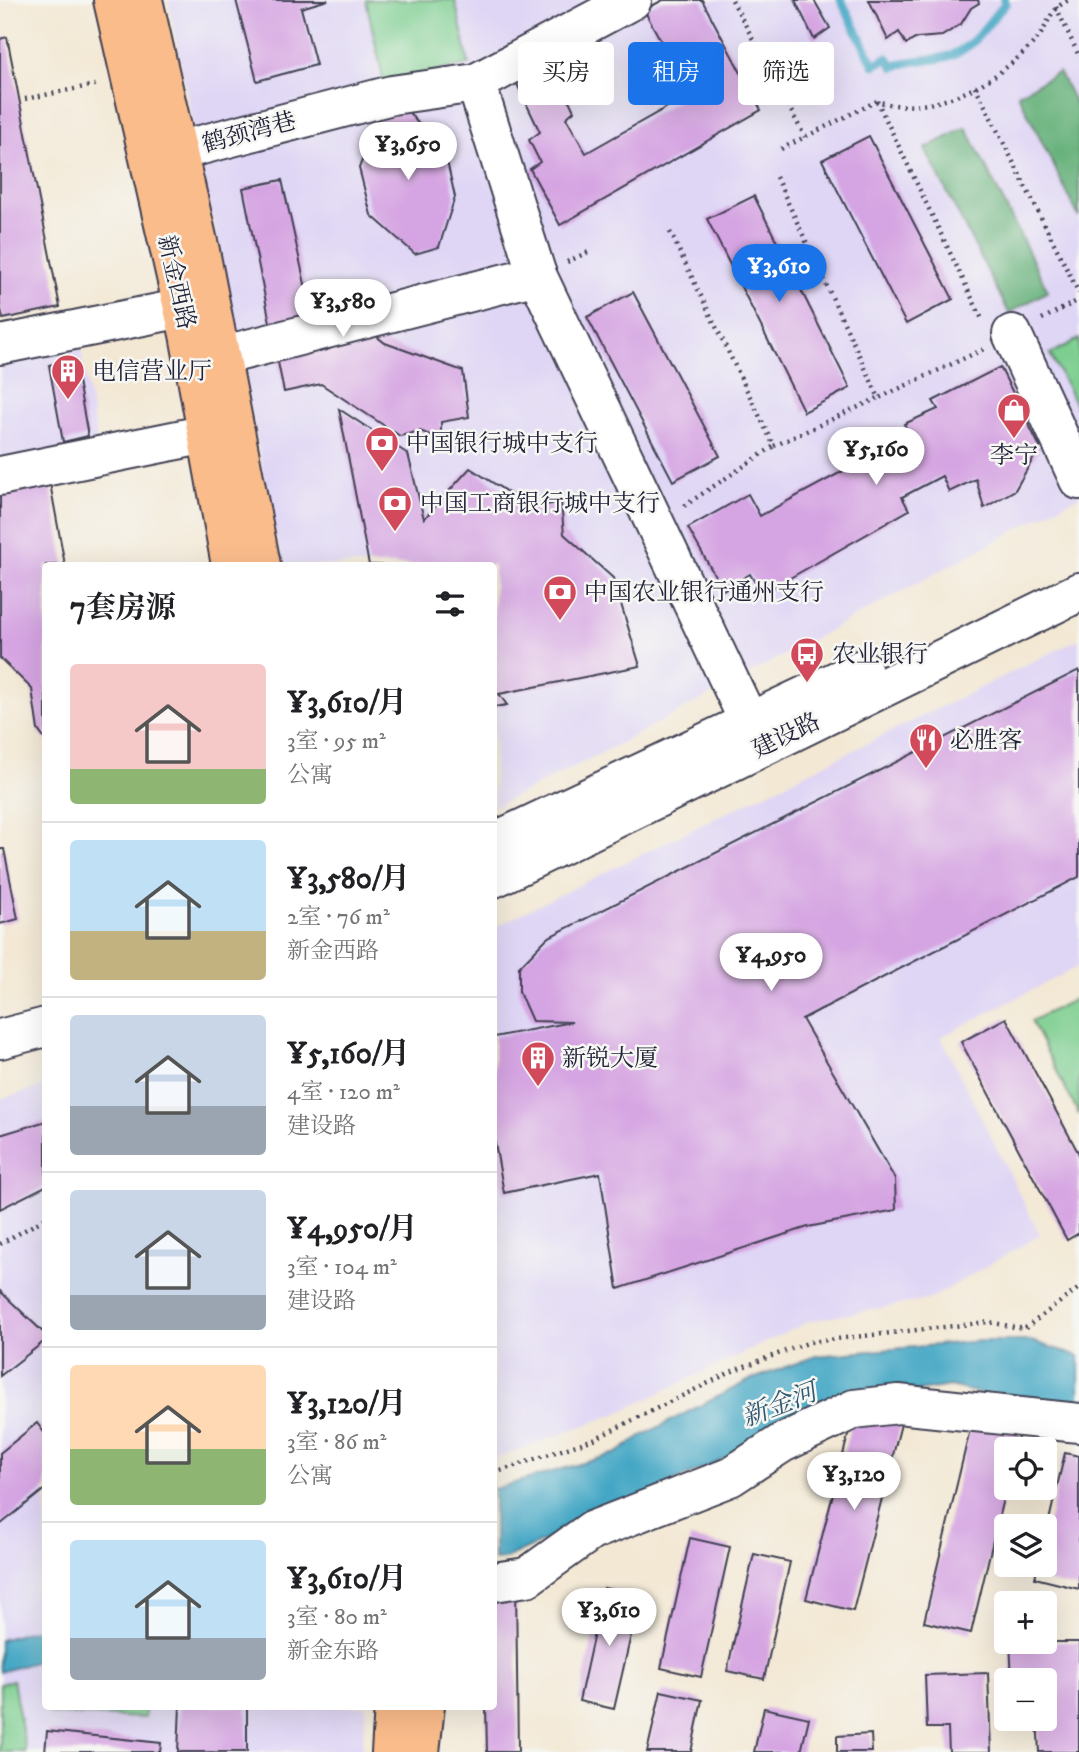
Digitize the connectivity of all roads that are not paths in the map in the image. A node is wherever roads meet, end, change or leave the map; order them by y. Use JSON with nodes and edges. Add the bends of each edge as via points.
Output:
{"nodes":[{"id":1,"x":113,"y":0,"type":"edge"},
{"id":2,"x":143,"y":0,"type":"edge"},
{"id":3,"x":632,"y":0,"type":"edge"},
{"id":4,"x":476,"y":83,"type":"junction"},
{"id":5,"x":178,"y":150,"type":"junction"},
{"id":6,"x":537,"y":275,"type":"junction"},
{"id":7,"x":183,"y":308,"type":"junction"},
{"id":8,"x":1003,"y":339,"type":"road end"},
{"id":9,"x":0,"y":345,"type":"edge"},
{"id":10,"x":221,"y":356,"type":"junction"},
{"id":11,"x":207,"y":434,"type":"junction"},
{"id":12,"x":0,"y":476,"type":"edge"},
{"id":13,"x":1079,"y":480,"type":"edge"},
{"id":14,"x":230,"y":562,"type":"edge"},
{"id":15,"x":260,"y":562,"type":"edge"},
{"id":16,"x":1079,"y":566,"type":"edge"},
{"id":17,"x":1079,"y":592,"type":"edge"},
{"id":18,"x":749,"y":722,"type":"junction"},
{"id":19,"x":497,"y":841,"type":"edge"},
{"id":20,"x":497,"y":877,"type":"edge"},
{"id":21,"x":42,"y":1028,"type":"edge"},
{"id":22,"x":0,"y":1039,"type":"edge"},
{"id":23,"x":42,"y":1052,"type":"edge"},
{"id":24,"x":0,"y":1063,"type":"edge"},
{"id":25,"x":1079,"y":1423,"type":"edge"},
{"id":26,"x":497,"y":1582,"type":"edge"},
{"id":27,"x":394,"y":1710,"type":"edge"},
{"id":28,"x":425,"y":1710,"type":"edge"},
{"id":29,"x":391,"y":1752,"type":"edge"},
{"id":30,"x":420,"y":1752,"type":"edge"}],
"edges":[{"from":1,"to":7,"type":"main road","name":"新金西路"},
{"from":2,"to":5,"type":"main road","name":"新金西路"},
{"from":3,"to":4,"type":"street","name":"鹤颈湾巷"},
{"from":4,"to":5,"type":"street","name":"鹤颈湾巷","via":[[392,95]]},
{"from":4,"to":6,"type":"street"},
{"from":5,"to":10,"type":"main road","name":"新金西路"},
{"from":6,"to":10,"type":"street"},
{"from":6,"to":18,"type":"street"},
{"from":7,"to":9,"type":"street"},
{"from":7,"to":11,"type":"main road","name":"新金西路"},
{"from":8,"to":13,"type":"street"},
{"from":10,"to":15,"type":"main road","name":"新金西路"},
{"from":11,"to":12,"type":"street"},
{"from":11,"to":14,"type":"main road","name":"新金西路"},
{"from":16,"to":18,"type":"street","name":"建设路"},
{"from":17,"to":20,"type":"street","name":"建设路"},
{"from":18,"to":19,"type":"street","name":"建设路"},
{"from":21,"to":22,"type":"street"},
{"from":23,"to":24,"type":"street"},
{"from":25,"to":26,"type":"street","via":[[898,1404],[854,1409],[782,1443],[730,1477],[591,1531],[527,1577]]},
{"from":27,"to":29,"type":"main road"},
{"from":28,"to":30,"type":"main road"}]}
